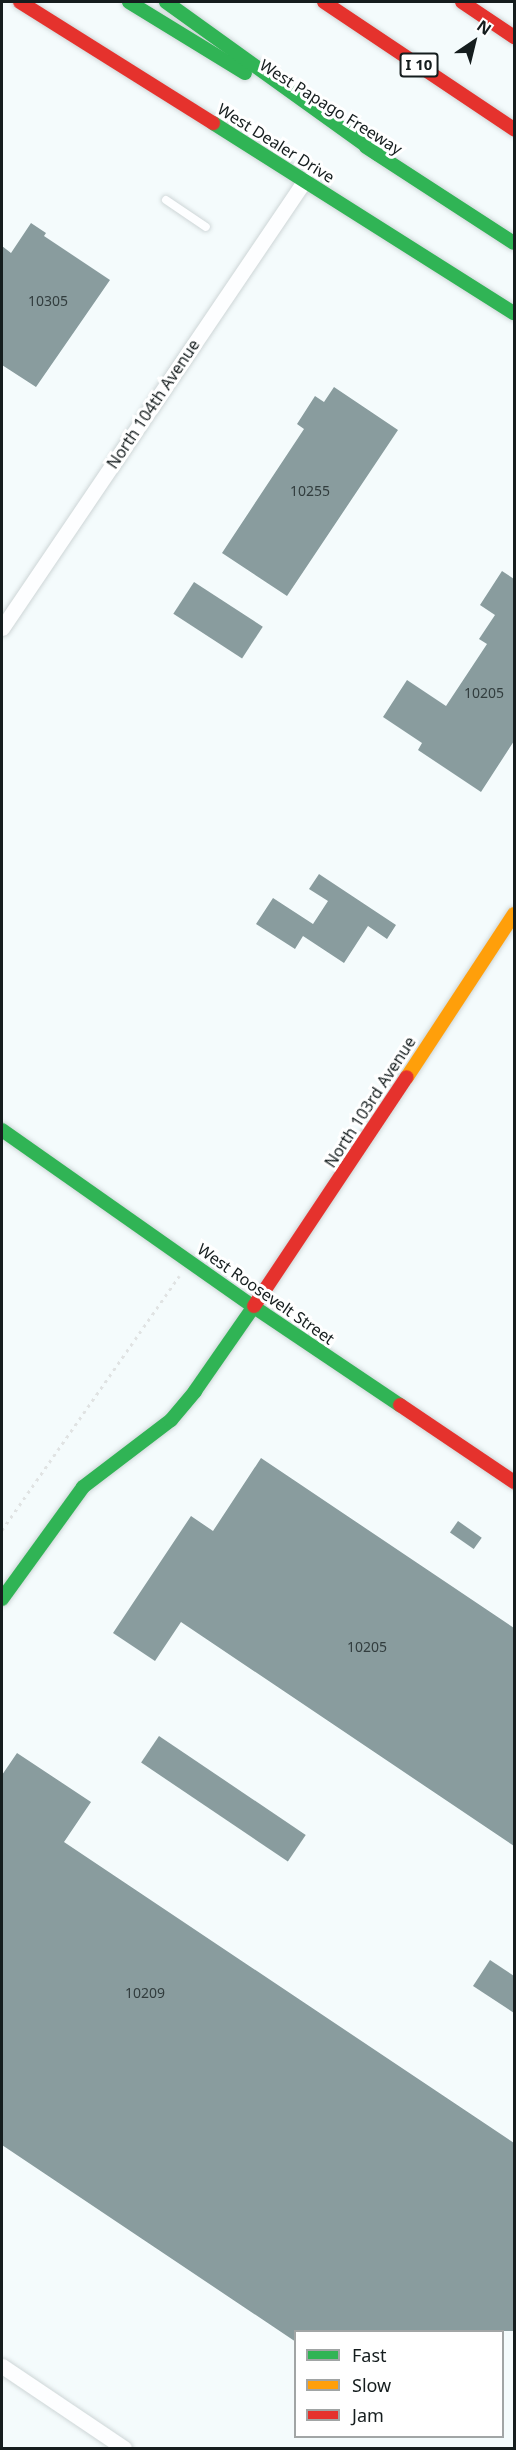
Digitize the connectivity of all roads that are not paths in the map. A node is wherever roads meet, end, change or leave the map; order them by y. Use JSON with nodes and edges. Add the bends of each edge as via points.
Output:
{"nodes":[{"id":1,"x":20,"y":2,"type":"edge"},
{"id":2,"x":129,"y":2,"type":"edge"},
{"id":3,"x":166,"y":2,"type":"edge"},
{"id":4,"x":324,"y":2,"type":"edge"},
{"id":5,"x":462,"y":2,"type":"edge"},
{"id":6,"x":514,"y":37,"type":"edge"},
{"id":7,"x":514,"y":129,"type":"edge"},
{"id":8,"x":379,"y":155,"type":"junction"},
{"id":9,"x":305,"y":180,"type":"junction"},
{"id":10,"x":166,"y":200,"type":"dead end"},
{"id":11,"x":206,"y":227,"type":"dead end"},
{"id":12,"x":514,"y":243,"type":"edge"},
{"id":13,"x":514,"y":313,"type":"edge"},
{"id":14,"x":2,"y":628,"type":"edge"},
{"id":15,"x":514,"y":914,"type":"edge"},
{"id":16,"x":2,"y":1130,"type":"edge"},
{"id":17,"x":254,"y":1307,"type":"junction"},
{"id":18,"x":514,"y":1482,"type":"edge"},
{"id":19,"x":2,"y":1599,"type":"edge"},
{"id":20,"x":2,"y":2366,"type":"edge"},
{"id":21,"x":124,"y":2448,"type":"edge"}],
"edges":[{"from":1,"to":9,"type":"main road","name":"West Dealer Drive"},
{"from":2,"to":8,"type":"main road","name":"West Papago Freeway"},
{"from":3,"to":8,"type":"main road"},
{"from":4,"to":7,"type":"main road","number":"I 10"},
{"from":5,"to":6,"type":"main road"},
{"from":8,"to":12,"type":"main road","name":"West Papago Freeway"},
{"from":9,"to":13,"type":"main road","name":"West Dealer Drive"},
{"from":9,"to":14,"type":"street","name":"North 104th Avenue"},
{"from":10,"to":11,"type":"lane"},
{"from":15,"to":17,"type":"main road","name":"North 103rd Avenue"},
{"from":16,"to":17,"type":"main road","name":"West Roosevelt Street"},
{"from":17,"to":18,"type":"main road","name":"West Roosevelt Street"},
{"from":17,"to":19,"type":"main road","name":"North 103rd Avenue","via":[[171,1420],[83,1487]]},
{"from":20,"to":21,"type":"street"}]}
